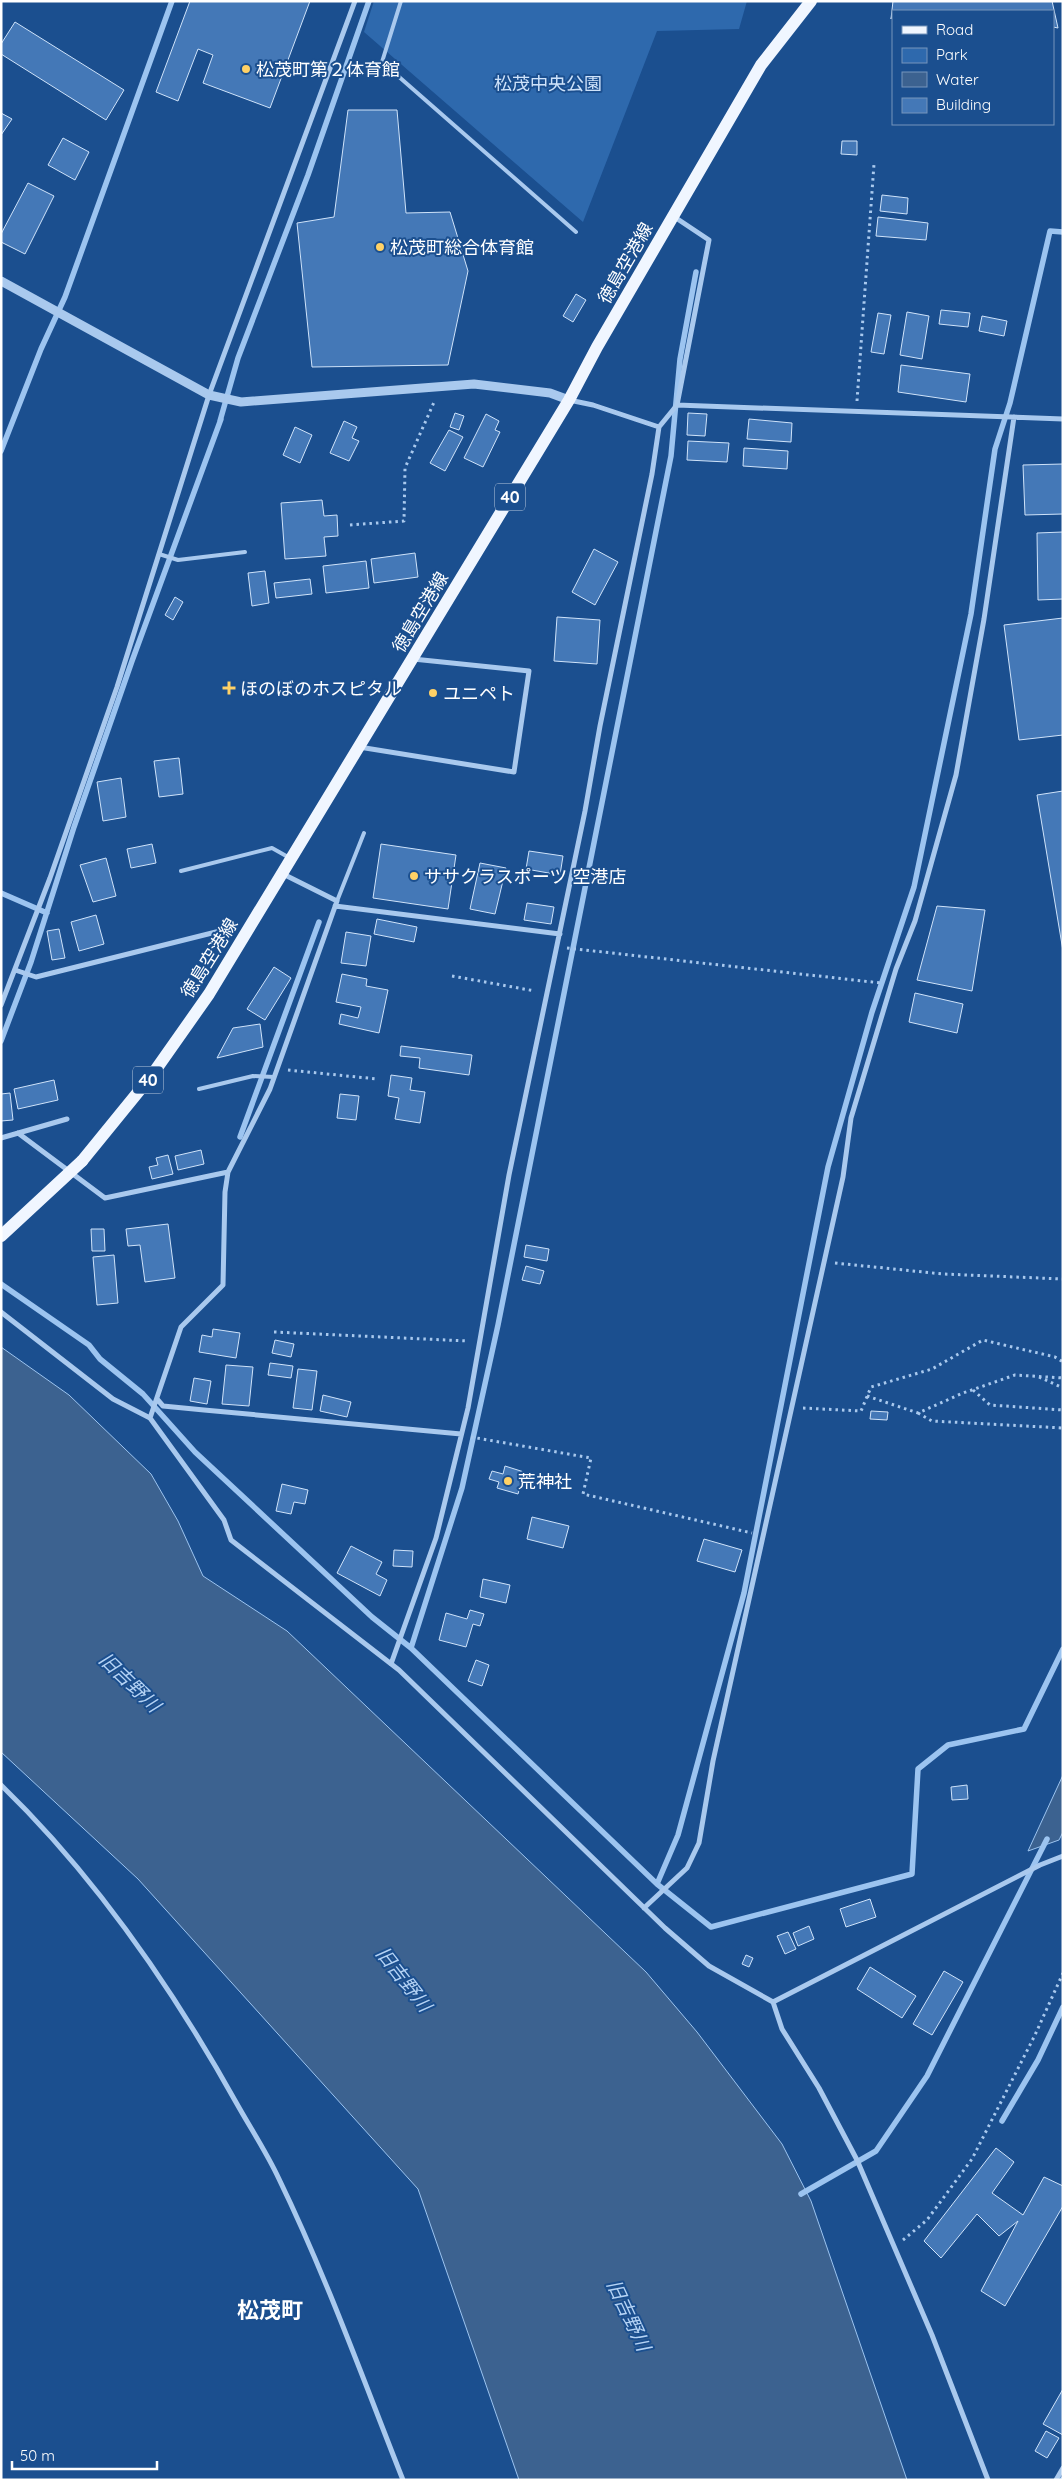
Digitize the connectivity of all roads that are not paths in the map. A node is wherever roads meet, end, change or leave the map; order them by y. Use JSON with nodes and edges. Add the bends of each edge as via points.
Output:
{"nodes":[{"id":1,"x":355,"y":1,"type":"edge"},
{"id":2,"x":400,"y":1,"type":"edge"},
{"id":3,"x":811,"y":1,"type":"edge"},
{"id":4,"x":672,"y":216,"type":"junction"},
{"id":5,"x":576,"y":232,"type":"dead end"},
{"id":6,"x":1,"y":281,"type":"edge"},
{"id":7,"x":210,"y":396,"type":"junction"},
{"id":8,"x":569,"y":400,"type":"junction"},
{"id":9,"x":677,"y":405,"type":"junction"},
{"id":10,"x":1014,"y":418,"type":"junction"},
{"id":11,"x":1063,"y":419,"type":"edge"},
{"id":12,"x":659,"y":427,"type":"junction"},
{"id":13,"x":244,"y":552,"type":"dead end"},
{"id":14,"x":159,"y":554,"type":"junction"},
{"id":15,"x":412,"y":659,"type":"junction"},
{"id":16,"x":359,"y":746,"type":"junction"},
{"id":17,"x":364,"y":833,"type":"dead end"},
{"id":18,"x":291,"y":859,"type":"junction"},
{"id":19,"x":181,"y":871,"type":"dead end"},
{"id":20,"x":282,"y":874,"type":"junction"},
{"id":21,"x":336,"y":904,"type":"junction"},
{"id":22,"x":220,"y":931,"type":"dead end"},
{"id":23,"x":560,"y":934,"type":"junction"},
{"id":24,"x":14,"y":970,"type":"junction"},
{"id":25,"x":1,"y":1005,"type":"edge"},
{"id":26,"x":274,"y":1078,"type":"junction"},
{"id":27,"x":199,"y":1088,"type":"dead end"},
{"id":28,"x":67,"y":1119,"type":"dead end"},
{"id":29,"x":18,"y":1133,"type":"junction"},
{"id":30,"x":1,"y":1138,"type":"edge"},
{"id":31,"x":228,"y":1172,"type":"junction"},
{"id":32,"x":1,"y":1236,"type":"edge"},
{"id":33,"x":1,"y":1312,"type":"edge"},
{"id":34,"x":156,"y":1399,"type":"junction"},
{"id":35,"x":150,"y":1418,"type":"junction"},
{"id":36,"x":461,"y":1434,"type":"junction"},
{"id":37,"x":392,"y":1664,"type":"junction"},
{"id":38,"x":1,"y":1785,"type":"edge"},
{"id":39,"x":1063,"y":1856,"type":"edge"},
{"id":40,"x":644,"y":1908,"type":"junction"},
{"id":41,"x":774,"y":2002,"type":"junction"},
{"id":42,"x":1063,"y":2468,"type":"edge"},
{"id":43,"x":403,"y":2480,"type":"edge"},
{"id":44,"x":988,"y":2480,"type":"edge"},
{"id":45,"x":1056,"y":2480,"type":"edge"}],
"edges":[{"from":1,"to":7,"type":"street"},
{"from":2,"to":5,"type":"lane","via":[[382,62]]},
{"from":3,"to":4,"type":"main road","name":"徳島空港線","number":"40","via":[[761,65]]},
{"from":4,"to":8,"type":"main road","name":"徳島空港線","number":"40"},
{"from":4,"to":9,"type":"street","via":[[709,240]]},
{"from":6,"to":7,"type":"street"},
{"from":7,"to":8,"type":"street","via":[[241,402],[474,384],[550,393]]},
{"from":7,"to":14,"type":"street"},
{"from":8,"to":12,"type":"street"},
{"from":8,"to":15,"type":"main road","name":"徳島空港線","number":"40"},
{"from":9,"to":10,"type":"street"},
{"from":9,"to":12,"type":"street"},
{"from":10,"to":11,"type":"street"},
{"from":10,"to":40,"type":"street","via":[[984,619],[956,774],[915,921],[891,985],[851,1118],[842,1177],[713,1762],[699,1844],[687,1868]]},
{"from":12,"to":23,"type":"street"},
{"from":13,"to":14,"type":"lane","via":[[178,560]]},
{"from":14,"to":24,"type":"street","via":[[117,687]]},
{"from":15,"to":16,"type":"main road","name":"徳島空港線","number":"40"},
{"from":15,"to":16,"type":"street","via":[[529,671],[514,772]]},
{"from":16,"to":18,"type":"main road","name":"徳島空港線","number":"40"},
{"from":17,"to":21,"type":"lane"},
{"from":18,"to":19,"type":"lane","via":[[272,848]]},
{"from":18,"to":20,"type":"main road","name":"徳島空港線","number":"40"},
{"from":20,"to":21,"type":"street"},
{"from":20,"to":32,"type":"main road","name":"徳島空港線","number":"40","bridge":true,"via":[[209,994],[152,1075],[82,1161]]},
{"from":21,"to":23,"type":"street"},
{"from":21,"to":26,"type":"street"},
{"from":22,"to":24,"type":"street","via":[[36,978]]},
{"from":23,"to":36,"type":"street","via":[[509,1175]]},
{"from":24,"to":25,"type":"street"},
{"from":26,"to":27,"type":"lane","via":[[253,1076]]},
{"from":26,"to":31,"type":"street"},
{"from":28,"to":29,"type":"street"},
{"from":29,"to":30,"type":"street"},
{"from":29,"to":31,"type":"street","via":[[105,1198]]},
{"from":31,"to":34,"type":"street","via":[[224,1285],[181,1328]]},
{"from":33,"to":35,"type":"street","via":[[113,1399]]},
{"from":34,"to":35,"type":"street"},
{"from":34,"to":36,"type":"street","via":[[163,1406],[179,1408]]},
{"from":35,"to":37,"type":"street","via":[[224,1520],[232,1540]]},
{"from":36,"to":37,"type":"street","via":[[436,1538]]},
{"from":37,"to":40,"type":"street"},
{"from":38,"to":43,"type":"street","via":[[41,1824],[140,1948],[201,2039],[278,2177]]},
{"from":39,"to":41,"type":"street"},
{"from":40,"to":41,"type":"street","via":[[709,1966]]},
{"from":41,"to":44,"type":"street","via":[[782,2029],[819,2088],[856,2160],[932,2334]]},
{"from":42,"to":45,"type":"street"}]}
